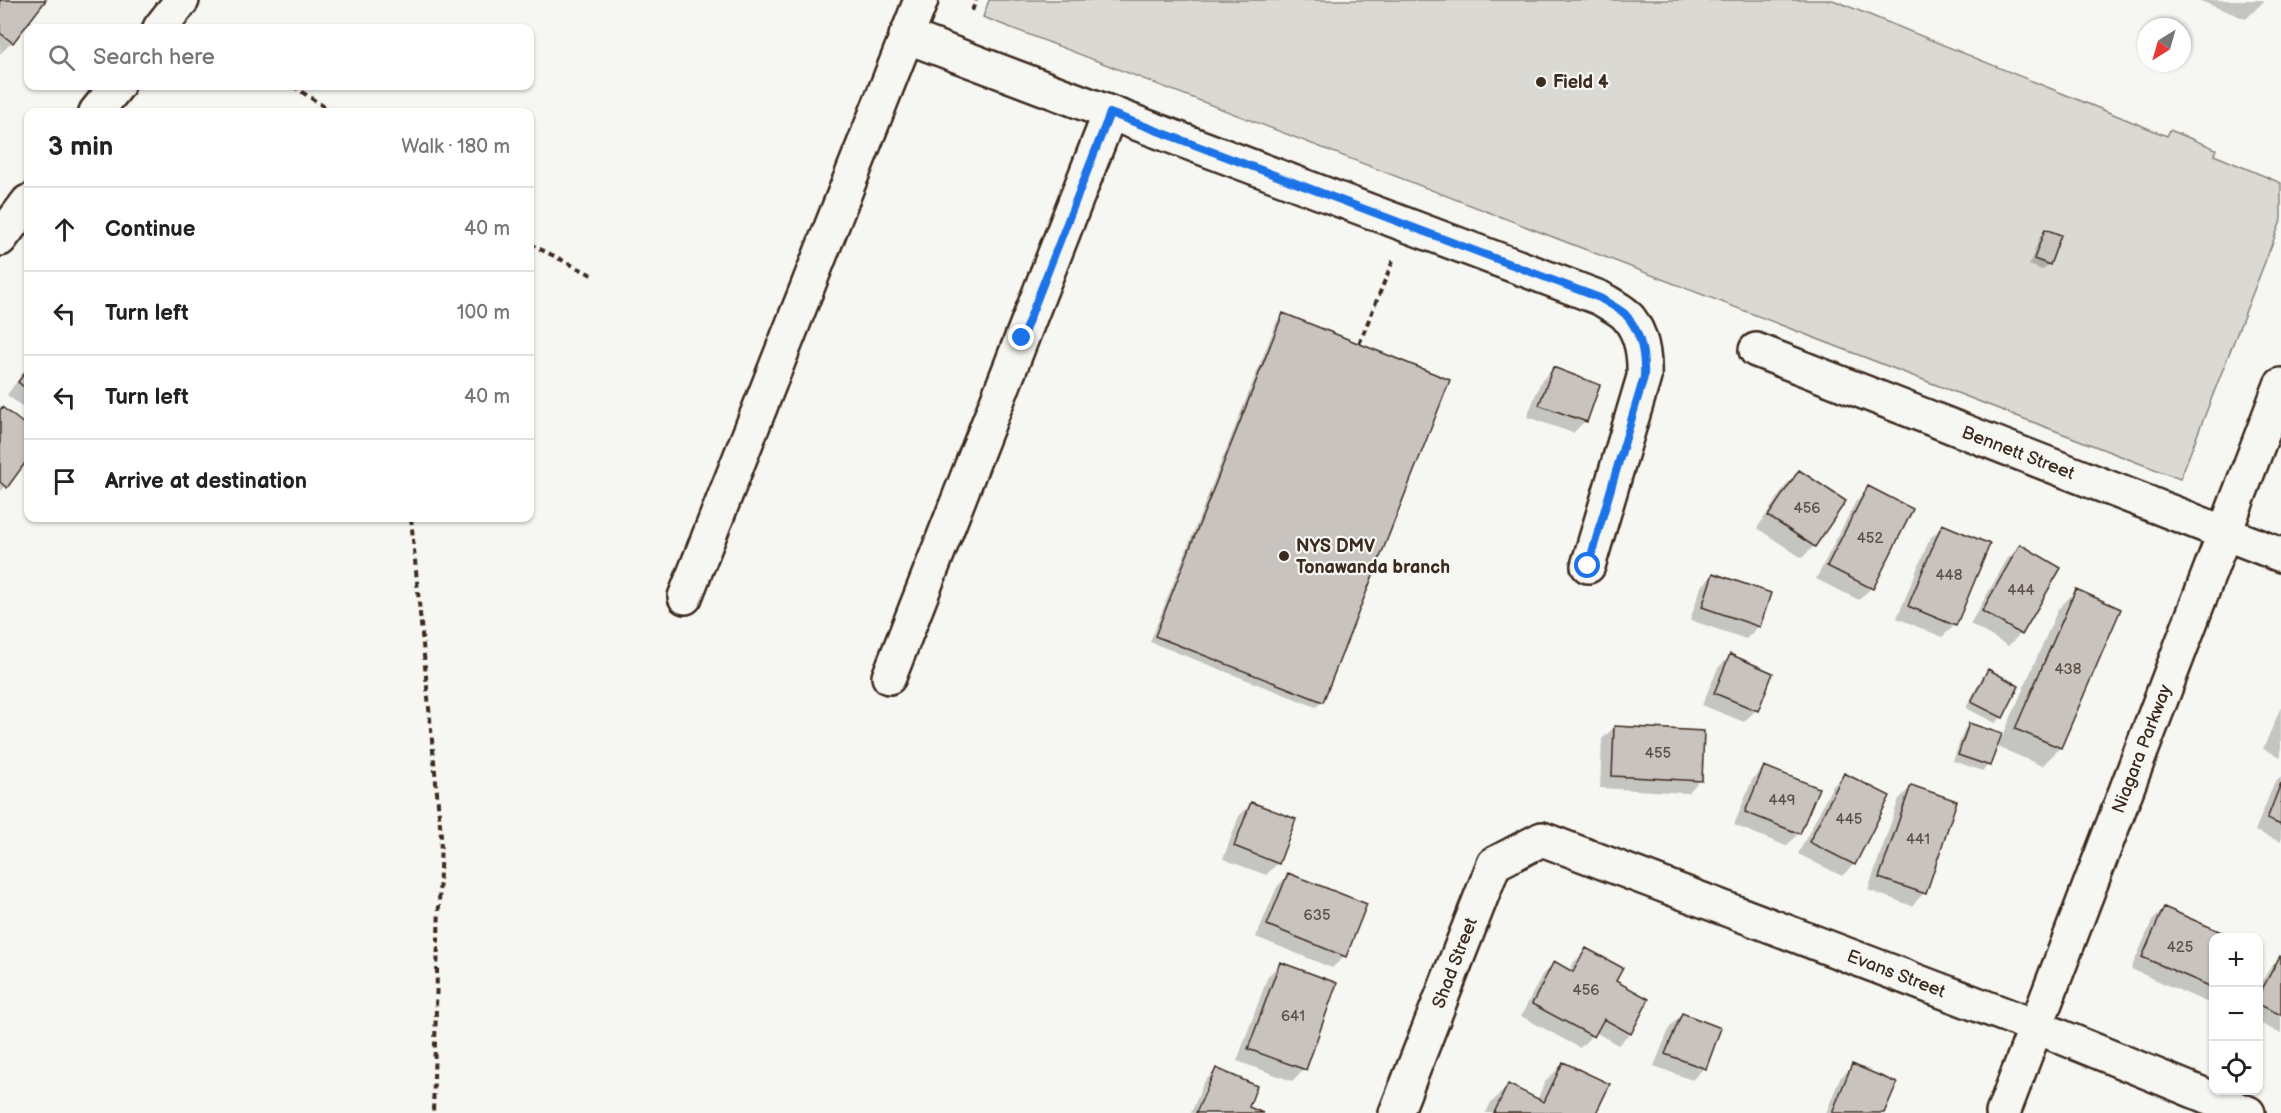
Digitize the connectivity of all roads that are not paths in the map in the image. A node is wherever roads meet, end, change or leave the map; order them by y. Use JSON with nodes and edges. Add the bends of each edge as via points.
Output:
{"nodes":[{"id":1,"x":921,"y":0,"type":"edge"},
{"id":2,"x":906,"y":36,"type":"junction"},
{"id":3,"x":114,"y":90,"type":"edge"},
{"id":4,"x":99,"y":108,"type":"edge"},
{"id":5,"x":1110,"y":113,"type":"junction"},
{"id":6,"x":24,"y":207,"type":"edge"},
{"id":7,"x":0,"y":239,"type":"edge"},
{"id":8,"x":1756,"y":350,"type":"dead end"},
{"id":9,"x":2281,"y":385,"type":"edge"},
{"id":10,"x":2224,"y":533,"type":"junction"},
{"id":11,"x":2281,"y":555,"type":"edge"},
{"id":12,"x":1588,"y":566,"type":"dead end"},
{"id":13,"x":685,"y":597,"type":"dead end"},
{"id":14,"x":889,"y":677,"type":"dead end"},
{"id":15,"x":1542,"y":839,"type":"joint"},
{"id":16,"x":2037,"y":1027,"type":"junction"},
{"id":17,"x":1396,"y":1113,"type":"edge"},
{"id":18,"x":2003,"y":1113,"type":"edge"},
{"id":19,"x":2248,"y":1113,"type":"edge"}],
"edges":[{"from":1,"to":2,"type":"street"},
{"from":2,"to":5,"type":"street"},
{"from":2,"to":13,"type":"street"},
{"from":3,"to":4,"type":"street"},
{"from":5,"to":12,"type":"street","via":[[1600,298],[1625,314],[1645,356],[1644,377]]},
{"from":5,"to":14,"type":"street"},
{"from":6,"to":7,"type":"street"},
{"from":8,"to":10,"type":"street","name":"Bennett Street"},
{"from":9,"to":10,"type":"street","name":"Niagara Parkway"},
{"from":10,"to":11,"type":"street","name":"Bennett Street"},
{"from":10,"to":16,"type":"street","name":"Niagara Parkway"},
{"from":15,"to":16,"type":"street","name":"Evans Street"},
{"from":15,"to":17,"type":"street","name":"Shad Street","via":[[1494,864]]},
{"from":16,"to":18,"type":"street","name":"Niagara Parkway"},
{"from":16,"to":19,"type":"street","name":"Evans Street"}]}
